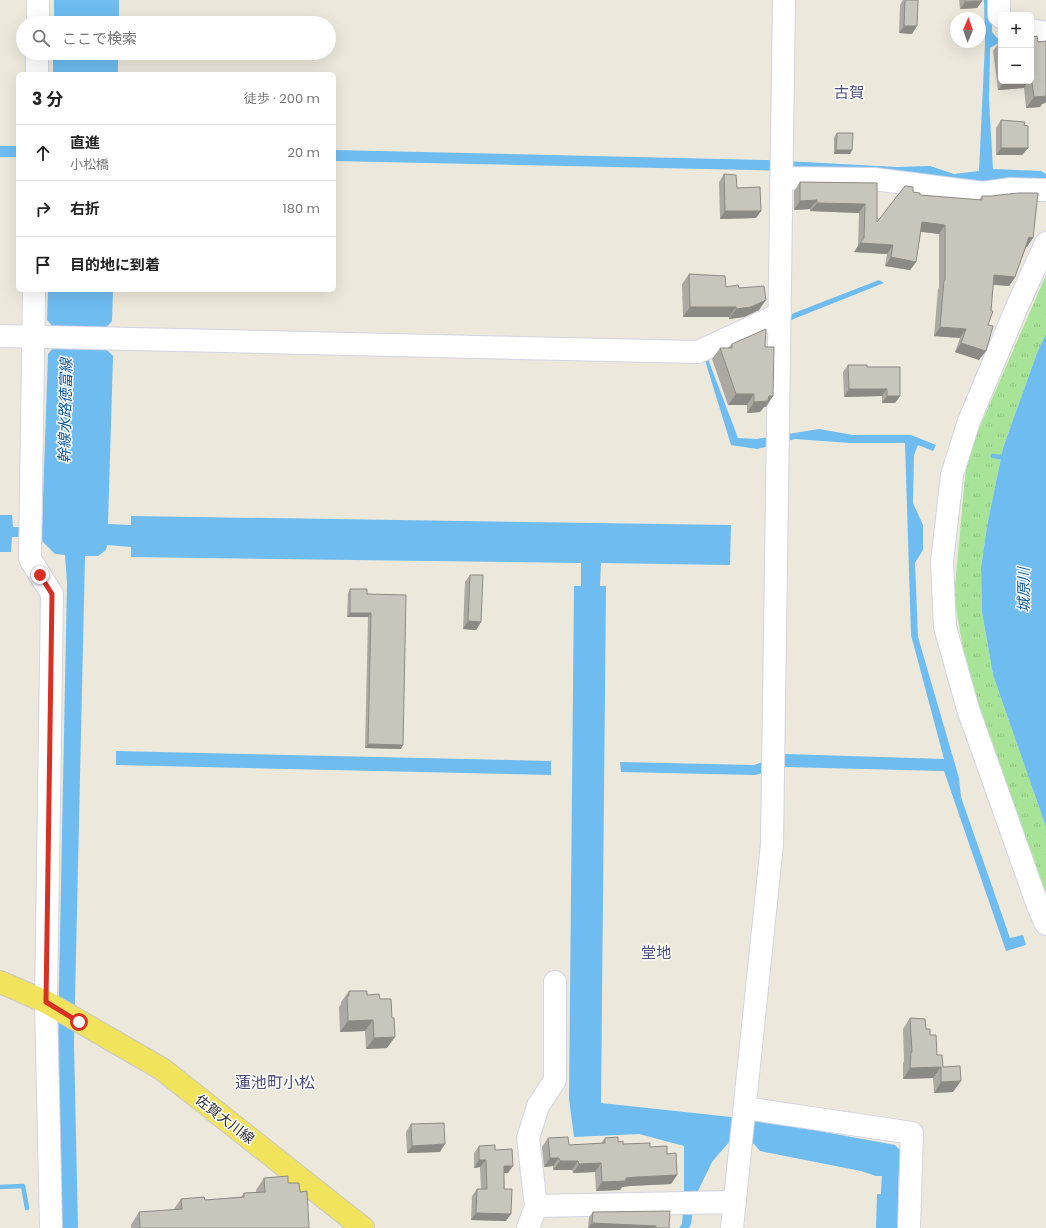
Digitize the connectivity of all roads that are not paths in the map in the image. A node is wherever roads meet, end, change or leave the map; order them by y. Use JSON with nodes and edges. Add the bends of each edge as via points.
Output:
{"nodes":[{"id":1,"x":38,"y":0,"type":"edge"},
{"id":2,"x":784,"y":0,"type":"edge"},
{"id":3,"x":999,"y":0,"type":"edge"},
{"id":4,"x":999,"y":12,"type":"edge"},
{"id":5,"x":38,"y":16,"type":"edge"},
{"id":6,"x":1034,"y":31,"type":"edge"},
{"id":7,"x":1046,"y":33,"type":"edge"},
{"id":8,"x":37,"y":60,"type":"edge"},
{"id":9,"x":37,"y":72,"type":"edge"},
{"id":10,"x":781,"y":168,"type":"junction"},
{"id":11,"x":1046,"y":190,"type":"edge"},
{"id":12,"x":1046,"y":243,"type":"edge"},
{"id":13,"x":34,"y":292,"type":"edge"},
{"id":14,"x":779,"y":320,"type":"junction"},
{"id":15,"x":0,"y":336,"type":"edge"},
{"id":16,"x":40,"y":336,"type":"junction"},
{"id":17,"x":1046,"y":924,"type":"edge"},
{"id":18,"x":0,"y":982,"type":"edge"},
{"id":19,"x":555,"y":982,"type":"dead end"},
{"id":20,"x":46,"y":1002,"type":"junction"},
{"id":21,"x":744,"y":1112,"type":"junction"},
{"id":22,"x":735,"y":1202,"type":"junction"},
{"id":23,"x":536,"y":1206,"type":"junction"},
{"id":24,"x":51,"y":1228,"type":"edge"},
{"id":25,"x":363,"y":1228,"type":"edge"},
{"id":26,"x":528,"y":1228,"type":"edge"},
{"id":27,"x":732,"y":1228,"type":"edge"},
{"id":28,"x":909,"y":1228,"type":"edge"}],
"edges":[{"from":1,"to":5,"type":"street"},
{"from":2,"to":10,"type":"street"},
{"from":3,"to":4,"type":"street"},
{"from":6,"to":7,"type":"street"},
{"from":8,"to":9,"type":"street"},
{"from":10,"to":11,"type":"street","via":[[984,193],[1011,189]]},
{"from":10,"to":14,"type":"street"},
{"from":12,"to":17,"type":"street","via":[[969,421],[952,475],[942,562],[945,627],[968,709]]},
{"from":13,"to":16,"type":"street"},
{"from":14,"to":16,"type":"street","via":[[698,352]]},
{"from":14,"to":21,"type":"street","via":[[772,844]]},
{"from":15,"to":16,"type":"street"},
{"from":16,"to":20,"type":"street","via":[[30,559],[52,594]]},
{"from":18,"to":20,"type":"main road"},
{"from":19,"to":23,"type":"street","via":[[555,1080],[538,1106],[528,1138]]},
{"from":20,"to":24,"type":"street"},
{"from":20,"to":25,"type":"main road","name":"佐賀大川線","via":[[162,1069]]},
{"from":21,"to":22,"type":"street"},
{"from":21,"to":28,"type":"street","via":[[912,1133]]},
{"from":22,"to":23,"type":"street"},
{"from":22,"to":27,"type":"street"},
{"from":23,"to":26,"type":"street"}]}
